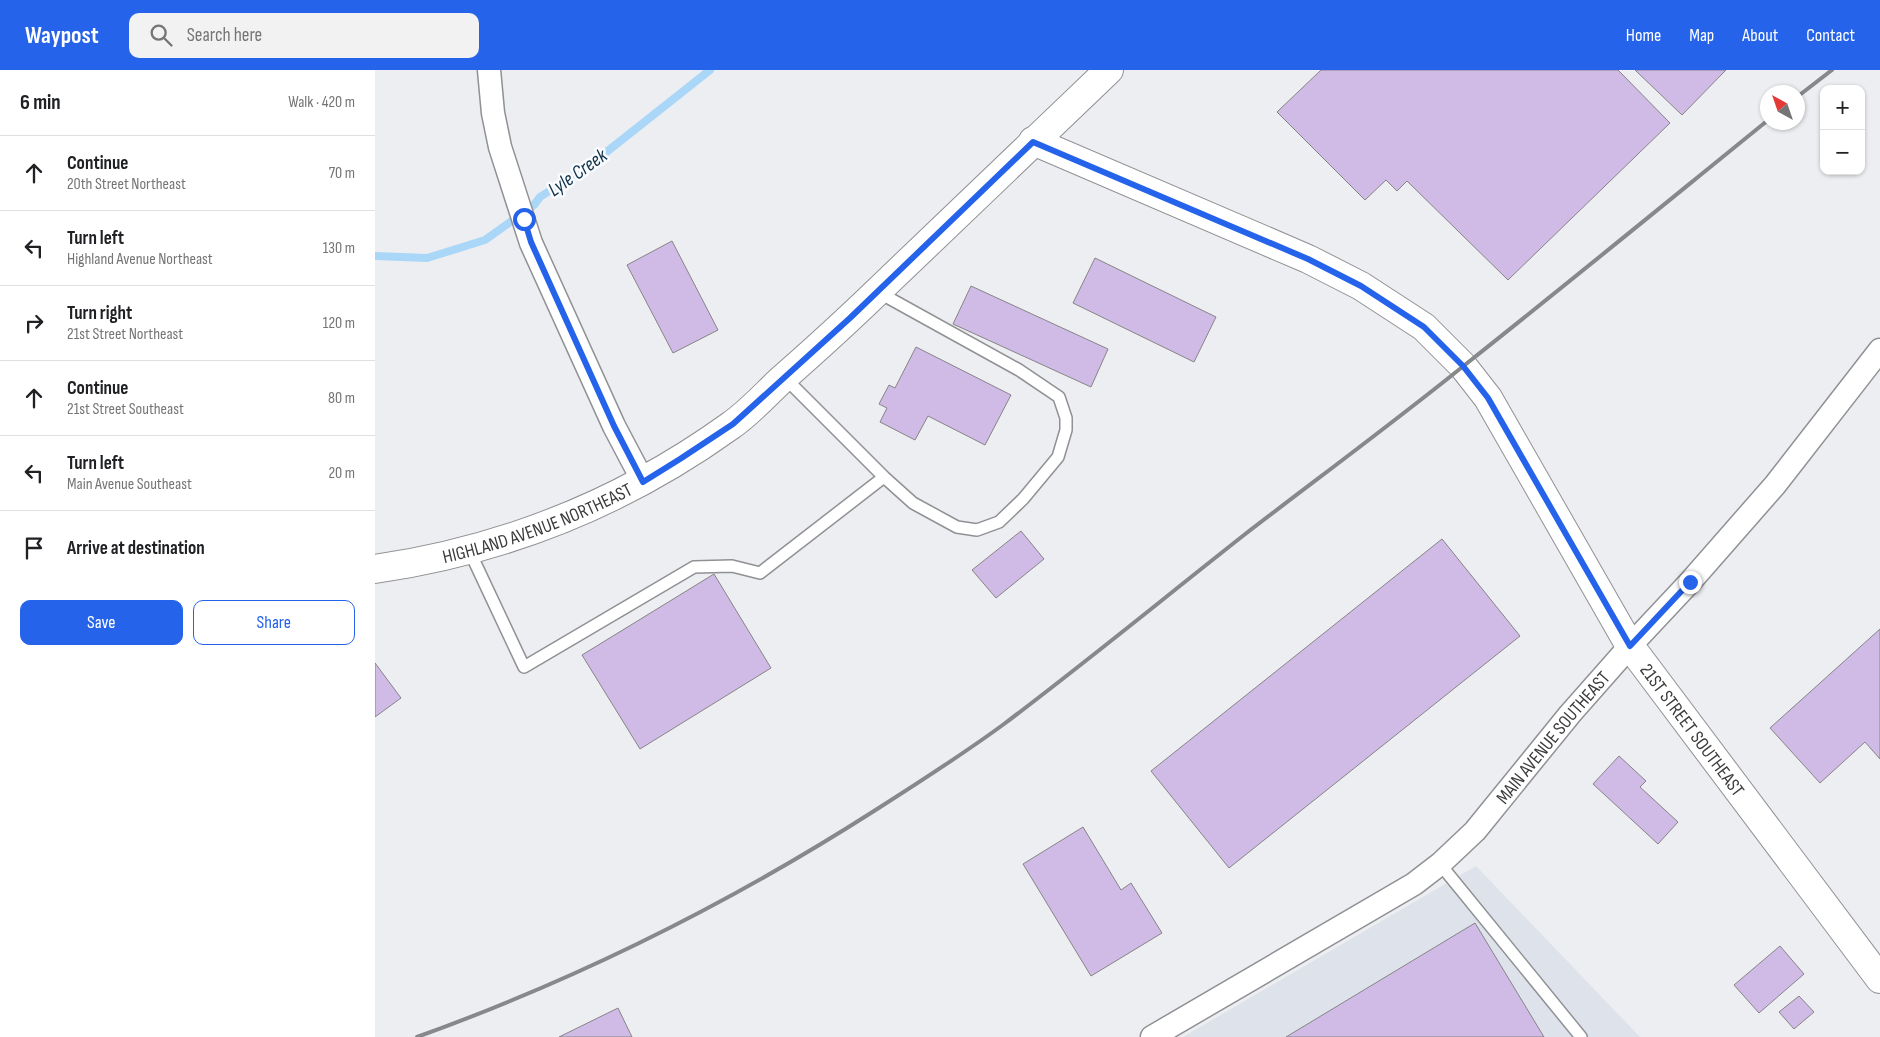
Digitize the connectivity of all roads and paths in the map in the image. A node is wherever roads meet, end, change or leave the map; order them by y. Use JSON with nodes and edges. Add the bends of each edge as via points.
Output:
{"nodes":[{"id":1,"x":489,"y":70,"type":"edge"},
{"id":2,"x":1109,"y":70,"type":"edge"},
{"id":3,"x":1033,"y":142,"type":"junction"},
{"id":4,"x":877,"y":292,"type":"junction"},
{"id":5,"x":1880,"y":350,"type":"edge"},
{"id":6,"x":784,"y":377,"type":"junction"},
{"id":7,"x":884,"y":476,"type":"junction"},
{"id":8,"x":643,"y":482,"type":"junction"},
{"id":9,"x":469,"y":550,"type":"junction"},
{"id":10,"x":375,"y":569,"type":"edge"},
{"id":11,"x":1630,"y":646,"type":"junction"},
{"id":12,"x":1440,"y":864,"type":"junction"},
{"id":13,"x":1880,"y":979,"type":"edge"},
{"id":14,"x":1152,"y":1037,"type":"edge"},
{"id":15,"x":1581,"y":1037,"type":"edge"}],
"edges":[{"from":1,"to":8,"type":"street","via":[[500,147],[531,242],[614,426]]},
{"from":2,"to":3,"type":"street","name":"HIGHLAND AVENUE NORTHEAST"},
{"from":3,"to":4,"type":"street","name":"HIGHLAND AVENUE NORTHEAST"},
{"from":3,"to":11,"type":"street","name":"21ST STREET SOUTHEAST","via":[[1308,259],[1361,286],[1424,327],[1463,366],[1488,398]]},
{"from":4,"to":6,"type":"street","name":"HIGHLAND AVENUE NORTHEAST"},
{"from":4,"to":7,"type":"lane","via":[[1019,370],[1059,397],[1066,418],[1058,457],[999,522],[977,530],[957,527],[938,518],[913,503]]},
{"from":5,"to":11,"type":"street","name":"MAIN AVENUE SOUTHEAST","via":[[1775,485]]},
{"from":6,"to":7,"type":"lane"},
{"from":6,"to":8,"type":"street","name":"HIGHLAND AVENUE NORTHEAST","via":[[733,424]]},
{"from":7,"to":9,"type":"lane","via":[[760,573],[732,566],[694,567],[525,667]]},
{"from":8,"to":9,"type":"street","name":"HIGHLAND AVENUE NORTHEAST","via":[[534,531]]},
{"from":9,"to":10,"type":"street","name":"HIGHLAND AVENUE NORTHEAST"},
{"from":11,"to":12,"type":"street","name":"MAIN AVENUE SOUTHEAST","via":[[1475,831]]},
{"from":11,"to":13,"type":"street","name":"21ST STREET SOUTHEAST"},
{"from":12,"to":14,"type":"street","name":"MAIN AVENUE SOUTHEAST","via":[[1415,884]]},
{"from":12,"to":15,"type":"lane"}]}
